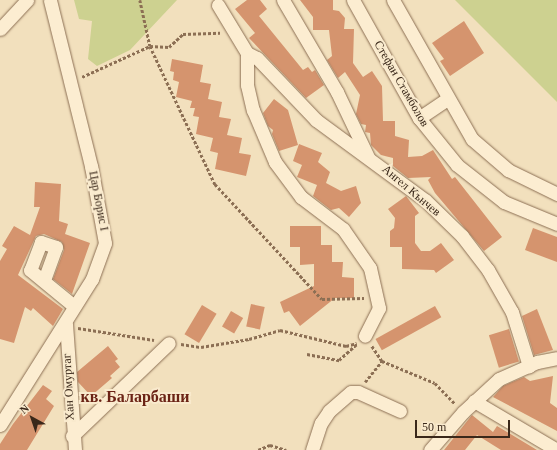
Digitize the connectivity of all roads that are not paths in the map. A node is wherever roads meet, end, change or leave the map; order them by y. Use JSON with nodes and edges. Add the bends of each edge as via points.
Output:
{"nodes":[{"id":1,"x":27,"y":0,"type":"edge"},
{"id":2,"x":50,"y":0,"type":"edge"},
{"id":3,"x":283,"y":0,"type":"edge"},
{"id":4,"x":353,"y":0,"type":"edge"},
{"id":5,"x":393,"y":0,"type":"edge"},
{"id":6,"x":218,"y":5,"type":"dead end"},
{"id":7,"x":0,"y":29,"type":"edge"},
{"id":8,"x":247,"y":53,"type":"junction"},
{"id":9,"x":447,"y":99,"type":"junction"},
{"id":10,"x":419,"y":118,"type":"junction"},
{"id":11,"x":368,"y":157,"type":"junction"},
{"id":12,"x":557,"y":194,"type":"edge"},
{"id":13,"x":557,"y":224,"type":"edge"},
{"id":14,"x":44,"y":280,"type":"dead end"},
{"id":15,"x":74,"y":306,"type":"junction"},
{"id":16,"x":66,"y":322,"type":"junction"},
{"id":17,"x":362,"y":339,"type":"road end"},
{"id":18,"x":169,"y":343,"type":"road end"},
{"id":19,"x":557,"y":358,"type":"edge"},
{"id":20,"x":529,"y":366,"type":"junction"},
{"id":21,"x":474,"y":401,"type":"junction"},
{"id":22,"x":400,"y":412,"type":"dead end"},
{"id":23,"x":0,"y":426,"type":"edge"},
{"id":24,"x":72,"y":436,"type":"junction"},
{"id":25,"x":75,"y":450,"type":"edge"},
{"id":26,"x":312,"y":450,"type":"edge"},
{"id":27,"x":430,"y":450,"type":"edge"},
{"id":28,"x":557,"y":450,"type":"edge"}],
"edges":[{"from":1,"to":7,"type":"street"},
{"from":2,"to":15,"type":"street","name":"Цар Борис I","via":[[105,234],[104,251],[99,265]]},
{"from":3,"to":11,"type":"street","via":[[337,92]]},
{"from":4,"to":10,"type":"street","name":"Стефан Стамболов"},
{"from":5,"to":9,"type":"street"},
{"from":6,"to":8,"type":"street"},
{"from":8,"to":11,"type":"street","name":"Ангел Кънчев","via":[[257,58],[316,120]]},
{"from":8,"to":17,"type":"street","via":[[247,85],[266,148],[295,190],[343,229],[357,247],[372,275],[379,308]]},
{"from":9,"to":10,"type":"street"},
{"from":9,"to":12,"type":"street","via":[[472,139],[494,159],[523,179]]},
{"from":10,"to":13,"type":"street","name":"Стефан Стамболов","via":[[457,164],[486,190],[513,207]]},
{"from":11,"to":20,"type":"street","name":"Ангел Кънчев","via":[[425,200],[462,236],[488,270],[512,312]]},
{"from":14,"to":15,"type":"street"},
{"from":15,"to":16,"type":"street","name":"Цар Борис I"},
{"from":16,"to":23,"type":"street","name":"Цар Борис I"},
{"from":16,"to":24,"type":"street","name":"Хан Омуртаг"},
{"from":18,"to":24,"type":"street"},
{"from":19,"to":20,"type":"street"},
{"from":20,"to":21,"type":"street","via":[[499,379]]},
{"from":21,"to":27,"type":"street"},
{"from":21,"to":28,"type":"street"},
{"from":22,"to":26,"type":"street","via":[[358,392],[345,396],[321,423]]},
{"from":24,"to":25,"type":"street","name":"Хан Омуртаг"}]}
